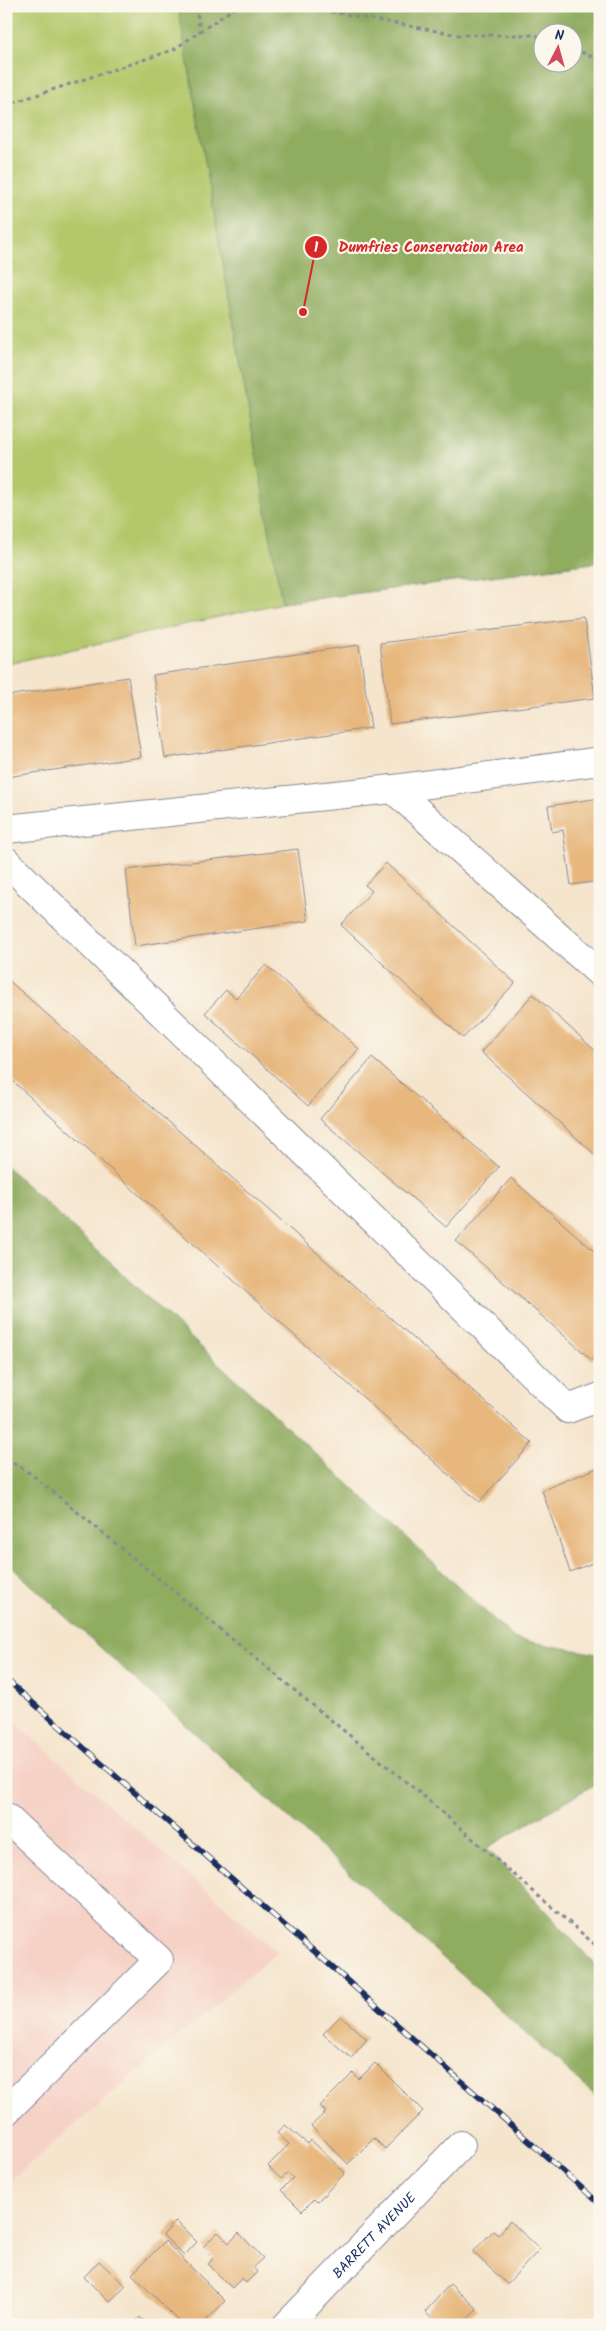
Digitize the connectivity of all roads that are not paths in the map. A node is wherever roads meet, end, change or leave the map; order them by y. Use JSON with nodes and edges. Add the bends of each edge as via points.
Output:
{"nodes":[{"id":1,"x":600,"y":761,"type":"edge"},
{"id":2,"x":393,"y":789,"type":"junction"},
{"id":3,"x":6,"y":829,"type":"edge"},
{"id":4,"x":6,"y":861,"type":"edge"},
{"id":5,"x":600,"y":973,"type":"edge"},
{"id":6,"x":600,"y":1397,"type":"edge"},
{"id":7,"x":6,"y":1817,"type":"edge"},
{"id":8,"x":6,"y":2111,"type":"edge"},
{"id":9,"x":461,"y":2146,"type":"dead end"},
{"id":10,"x":287,"y":2325,"type":"edge"}],
"edges":[{"from":1,"to":2,"type":"street"},
{"from":2,"to":3,"type":"street"},
{"from":2,"to":5,"type":"street"},
{"from":4,"to":6,"type":"street","via":[[568,1409]]},
{"from":7,"to":8,"type":"street","via":[[159,1960]]},
{"from":9,"to":10,"type":"street","name":"BARRETT AVENUE"}]}
